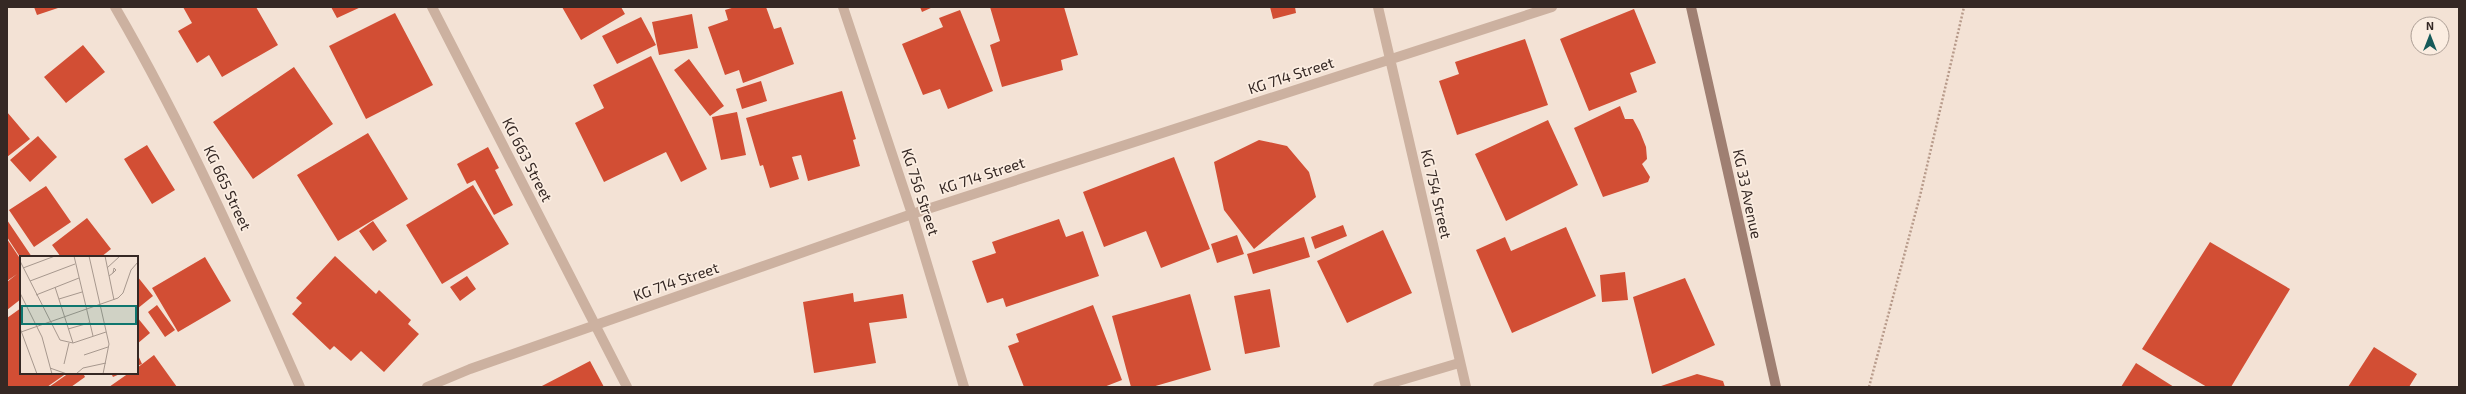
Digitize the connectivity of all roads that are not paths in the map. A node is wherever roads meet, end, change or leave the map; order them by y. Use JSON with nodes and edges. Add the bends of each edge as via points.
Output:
{"nodes":[{"id":1,"x":115,"y":7,"type":"edge"},
{"id":2,"x":432,"y":7,"type":"edge"},
{"id":3,"x":842,"y":7,"type":"edge"},
{"id":4,"x":1378,"y":7,"type":"edge"},
{"id":5,"x":1552,"y":7,"type":"edge"},
{"id":6,"x":1692,"y":7,"type":"edge"},
{"id":7,"x":1390,"y":59,"type":"junction"},
{"id":8,"x":912,"y":214,"type":"junction"},
{"id":9,"x":595,"y":326,"type":"junction"},
{"id":10,"x":1459,"y":363,"type":"junction"},
{"id":11,"x":300,"y":387,"type":"edge"},
{"id":12,"x":427,"y":387,"type":"edge"},
{"id":13,"x":627,"y":387,"type":"edge"},
{"id":14,"x":964,"y":387,"type":"edge"},
{"id":15,"x":1378,"y":387,"type":"edge"},
{"id":16,"x":1466,"y":387,"type":"edge"},
{"id":17,"x":1776,"y":387,"type":"edge"}],
"edges":[{"from":1,"to":11,"type":"street","name":"KG 665 Street","via":[[152,71],[219,205]]},
{"from":2,"to":9,"type":"street","name":"KG 663 Street"},
{"from":3,"to":8,"type":"street","name":"KG 756 Street"},
{"from":4,"to":7,"type":"street","name":"KG 754 Street"},
{"from":5,"to":7,"type":"street","name":"KG 714 Street"},
{"from":6,"to":17,"type":"main road","name":"KG 33 Avenue"},
{"from":7,"to":8,"type":"street","name":"KG 714 Street"},
{"from":7,"to":10,"type":"street","name":"KG 754 Street"},
{"from":8,"to":9,"type":"street","name":"KG 714 Street"},
{"from":8,"to":14,"type":"street","name":"KG 756 Street"},
{"from":9,"to":12,"type":"street","name":"KG 714 Street","via":[[470,369]]},
{"from":9,"to":13,"type":"street","name":"KG 663 Street"},
{"from":10,"to":15,"type":"street"},
{"from":10,"to":16,"type":"street","name":"KG 754 Street"}]}
